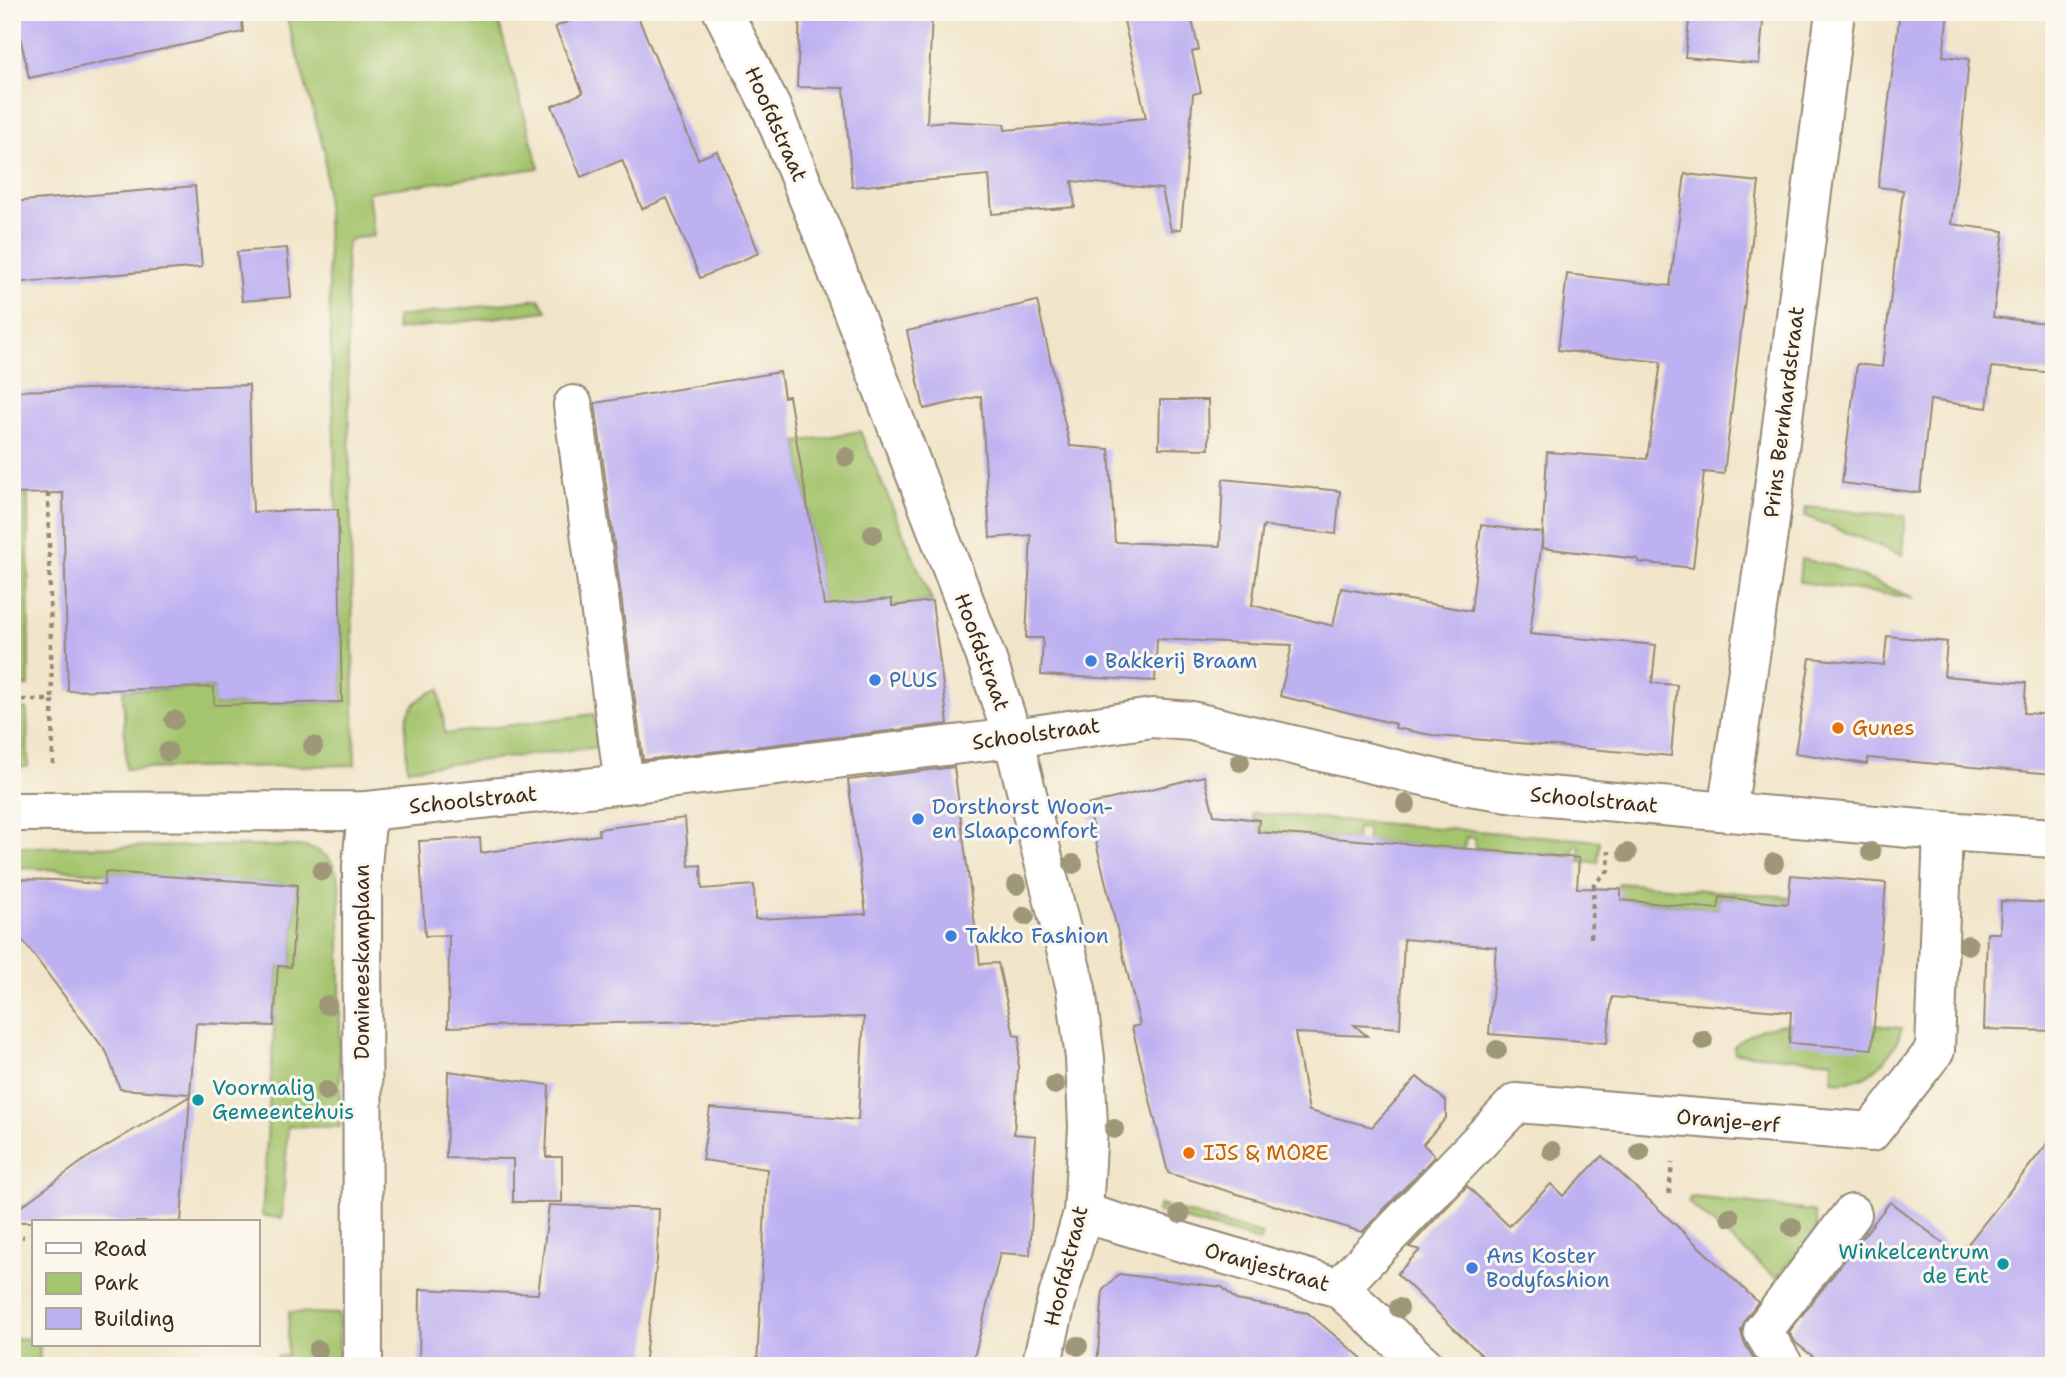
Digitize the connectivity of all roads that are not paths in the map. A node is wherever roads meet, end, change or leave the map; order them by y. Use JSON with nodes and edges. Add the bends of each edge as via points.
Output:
{"nodes":[{"id":1,"x":723,"y":12,"type":"edge"},
{"id":2,"x":1835,"y":12,"type":"edge"},
{"id":3,"x":573,"y":405,"type":"dead end"},
{"id":4,"x":1013,"y":738,"type":"junction"},
{"id":5,"x":624,"y":784,"type":"junction"},
{"id":6,"x":367,"y":811,"type":"junction"},
{"id":7,"x":12,"y":812,"type":"edge"},
{"id":8,"x":1727,"y":812,"type":"junction"},
{"id":9,"x":1943,"y":831,"type":"junction"},
{"id":10,"x":2054,"y":838,"type":"edge"},
{"id":11,"x":1083,"y":1213,"type":"junction"},
{"id":12,"x":1852,"y":1214,"type":"dead end"},
{"id":13,"x":1339,"y":1288,"type":"junction"},
{"id":14,"x":363,"y":1366,"type":"edge"},
{"id":15,"x":1041,"y":1366,"type":"edge"},
{"id":16,"x":1425,"y":1366,"type":"edge"},
{"id":17,"x":1784,"y":1366,"type":"edge"}],
"edges":[{"from":1,"to":4,"type":"street","name":"Hoofdstraat","via":[[771,107],[825,239]]},
{"from":2,"to":8,"type":"street","name":"Prins Bernhardstraat"},
{"from":3,"to":5,"type":"street"},
{"from":4,"to":5,"type":"street","name":"Schoolstraat"},
{"from":4,"to":8,"type":"street","name":"Schoolstraat","via":[[1172,718],[1462,785]]},
{"from":4,"to":11,"type":"street","name":"Hoofdstraat","via":[[1078,1003],[1086,1058],[1088,1127]]},
{"from":5,"to":6,"type":"street","name":"Schoolstraat"},
{"from":6,"to":7,"type":"street","name":"Schoolstraat"},
{"from":6,"to":14,"type":"street","name":"Domineeskamplaan","via":[[362,866]]},
{"from":8,"to":9,"type":"street","name":"Schoolstraat"},
{"from":9,"to":10,"type":"street","name":"Schoolstraat"},
{"from":9,"to":13,"type":"street","name":"Oranje-erf","via":[[1935,1050],[1871,1132],[1516,1104]]},
{"from":11,"to":13,"type":"street","name":"Oranjestraat"},
{"from":11,"to":15,"type":"street","name":"Hoofdstraat"},
{"from":12,"to":17,"type":"street","via":[[1763,1331]]},
{"from":13,"to":16,"type":"street","name":"Oranjestraat"}]}
